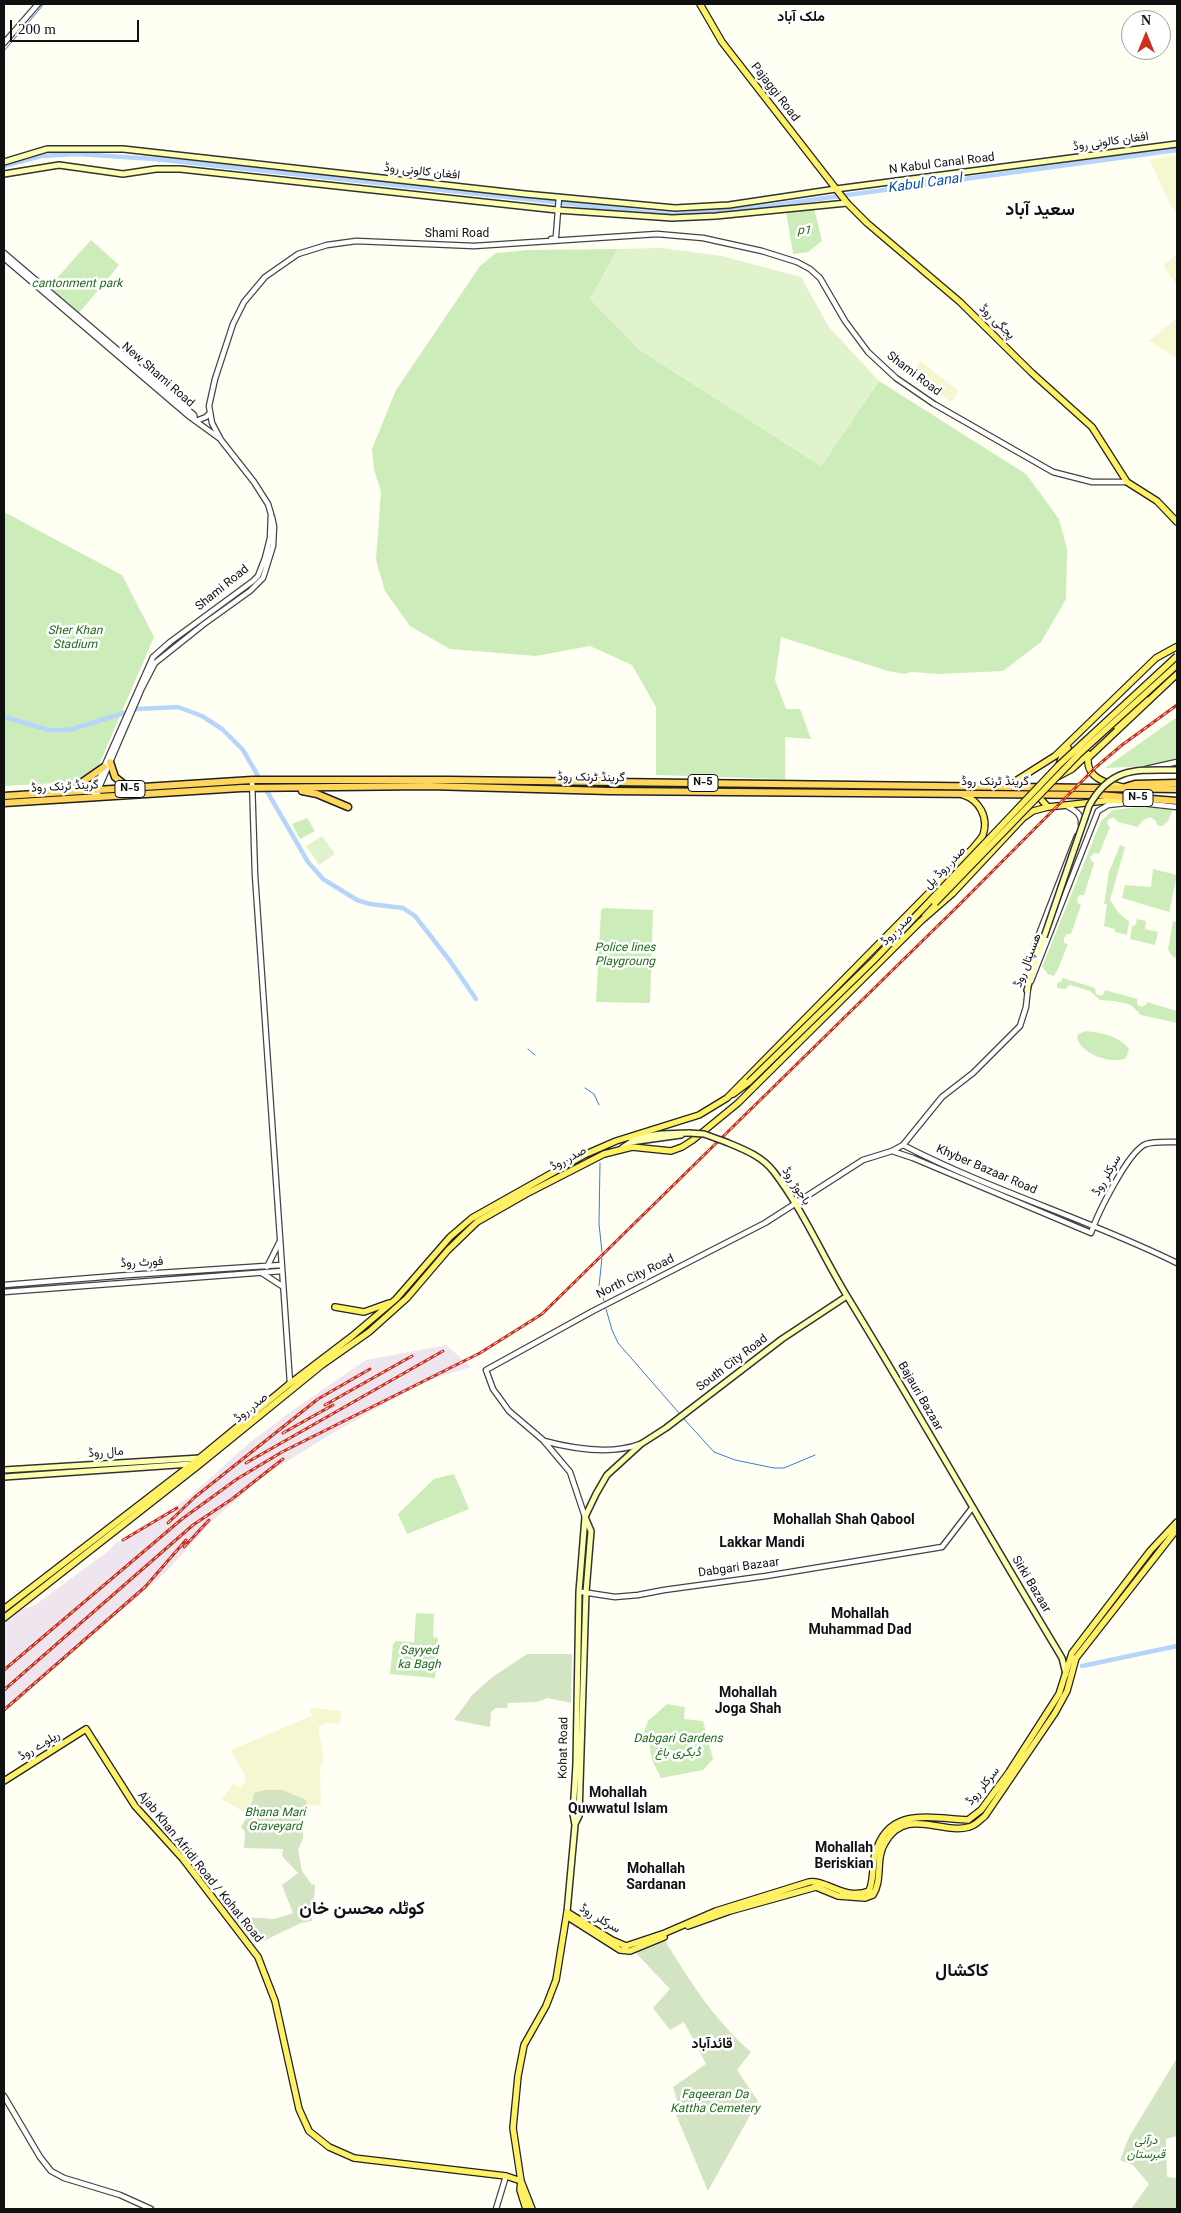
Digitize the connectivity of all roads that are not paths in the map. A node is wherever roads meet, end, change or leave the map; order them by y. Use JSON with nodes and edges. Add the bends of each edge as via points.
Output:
{"nodes":[{"id":1,"x":38,"y":4,"type":"edge"},
{"id":2,"x":700,"y":4,"type":"edge"},
{"id":3,"x":4,"y":43,"type":"edge"},
{"id":4,"x":1177,"y":144,"type":"edge"},
{"id":5,"x":4,"y":162,"type":"edge"},
{"id":6,"x":1048,"y":162,"type":"joint"},
{"id":7,"x":4,"y":174,"type":"edge"},
{"id":8,"x":837,"y":189,"type":"junction"},
{"id":9,"x":559,"y":199,"type":"junction"},
{"id":10,"x":846,"y":201,"type":"junction"},
{"id":11,"x":759,"y":206,"type":"junction"},
{"id":12,"x":557,"y":208,"type":"junction"},
{"id":13,"x":527,"y":241,"type":"junction"},
{"id":14,"x":4,"y":253,"type":"edge"},
{"id":15,"x":4,"y":258,"type":"edge"},
{"id":16,"x":210,"y":412,"type":"junction"},
{"id":17,"x":196,"y":420,"type":"junction"},
{"id":18,"x":221,"y":440,"type":"junction"},
{"id":19,"x":1127,"y":482,"type":"junction"},
{"id":20,"x":1177,"y":522,"type":"edge"},
{"id":21,"x":1177,"y":646,"type":"edge"},
{"id":22,"x":1177,"y":656,"type":"edge"},
{"id":23,"x":1177,"y":665,"type":"edge"},
{"id":24,"x":1177,"y":672,"type":"edge"},
{"id":25,"x":114,"y":747,"type":"junction"},
{"id":26,"x":110,"y":762,"type":"junction"},
{"id":27,"x":1177,"y":762,"type":"edge"},
{"id":28,"x":1059,"y":765,"type":"junction"},
{"id":29,"x":104,"y":767,"type":"junction"},
{"id":30,"x":1177,"y":770,"type":"edge"},
{"id":31,"x":1057,"y":777,"type":"junction"},
{"id":32,"x":253,"y":783,"type":"junction"},
{"id":33,"x":1177,"y":783,"type":"edge"},
{"id":34,"x":1112,"y":784,"type":"junction"},
{"id":35,"x":833,"y":785,"type":"junction"},
{"id":36,"x":130,"y":788,"type":"junction"},
{"id":37,"x":287,"y":788,"type":"junction"},
{"id":38,"x":1004,"y":788,"type":"junction"},
{"id":39,"x":1130,"y":789,"type":"junction"},
{"id":40,"x":1177,"y":789,"type":"edge"},
{"id":41,"x":67,"y":792,"type":"junction"},
{"id":42,"x":832,"y":793,"type":"junction"},
{"id":43,"x":96,"y":794,"type":"junction"},
{"id":44,"x":961,"y":794,"type":"junction"},
{"id":45,"x":1036,"y":794,"type":"junction"},
{"id":46,"x":1177,"y":795,"type":"edge"},
{"id":47,"x":4,"y":796,"type":"edge"},
{"id":48,"x":1160,"y":800,"type":"junction"},
{"id":49,"x":1177,"y":801,"type":"edge"},
{"id":50,"x":1134,"y":802,"type":"junction"},
{"id":51,"x":4,"y":803,"type":"edge"},
{"id":52,"x":1065,"y":805,"type":"junction"},
{"id":53,"x":348,"y":807,"type":"dead end"},
{"id":54,"x":1048,"y":807,"type":"junction"},
{"id":55,"x":1177,"y":807,"type":"edge"},
{"id":56,"x":921,"y":921,"type":"junction"},
{"id":57,"x":1027,"y":990,"type":"junction"},
{"id":58,"x":729,"y":1096,"type":"junction"},
{"id":59,"x":689,"y":1132,"type":"junction"},
{"id":60,"x":616,"y":1141,"type":"junction"},
{"id":61,"x":1177,"y":1142,"type":"edge"},
{"id":62,"x":903,"y":1145,"type":"junction"},
{"id":63,"x":622,"y":1148,"type":"junction"},
{"id":64,"x":892,"y":1151,"type":"junction"},
{"id":65,"x":998,"y":1188,"type":"junction"},
{"id":66,"x":995,"y":1193,"type":"junction"},
{"id":67,"x":795,"y":1203,"type":"junction"},
{"id":68,"x":1093,"y":1225,"type":"junction"},
{"id":69,"x":281,"y":1239,"type":"junction"},
{"id":70,"x":1177,"y":1263,"type":"edge"},
{"id":71,"x":282,"y":1265,"type":"junction"},
{"id":72,"x":266,"y":1266,"type":"junction"},
{"id":73,"x":282,"y":1272,"type":"junction"},
{"id":74,"x":260,"y":1273,"type":"junction"},
{"id":75,"x":4,"y":1285,"type":"edge"},
{"id":76,"x":282,"y":1286,"type":"junction"},
{"id":77,"x":4,"y":1292,"type":"edge"},
{"id":78,"x":847,"y":1296,"type":"junction"},
{"id":79,"x":396,"y":1300,"type":"junction"},
{"id":80,"x":335,"y":1307,"type":"dead end"},
{"id":81,"x":486,"y":1370,"type":"joint"},
{"id":82,"x":290,"y":1383,"type":"junction"},
{"id":83,"x":543,"y":1440,"type":"junction"},
{"id":84,"x":641,"y":1444,"type":"junction"},
{"id":85,"x":201,"y":1460,"type":"junction"},
{"id":86,"x":192,"y":1464,"type":"junction"},
{"id":87,"x":4,"y":1470,"type":"edge"},
{"id":88,"x":4,"y":1477,"type":"edge"},
{"id":89,"x":972,"y":1508,"type":"junction"},
{"id":90,"x":585,"y":1516,"type":"junction"},
{"id":91,"x":1176,"y":1526,"type":"edge"},
{"id":92,"x":579,"y":1592,"type":"junction"},
{"id":93,"x":586,"y":1592,"type":"junction"},
{"id":94,"x":4,"y":1609,"type":"edge"},
{"id":95,"x":4,"y":1618,"type":"edge"},
{"id":96,"x":1069,"y":1675,"type":"junction"},
{"id":97,"x":86,"y":1729,"type":"joint"},
{"id":98,"x":4,"y":1781,"type":"edge"},
{"id":99,"x":575,"y":1825,"type":"junction"},
{"id":100,"x":567,"y":1914,"type":"junction"},
{"id":101,"x":4,"y":2096,"type":"edge"},
{"id":102,"x":506,"y":2176,"type":"junction"},
{"id":103,"x":521,"y":2181,"type":"junction"},
{"id":104,"x":151,"y":2209,"type":"edge"},
{"id":105,"x":496,"y":2209,"type":"edge"},
{"id":106,"x":526,"y":2209,"type":"edge"},
{"id":107,"x":532,"y":2209,"type":"edge"}],
"edges":[{"from":1,"to":3,"type":"street"},
{"from":2,"to":8,"type":"main road","name":"Pajaggi Road","via":[[722,42]]},
{"from":4,"to":6,"type":"main road","name":"افغان کالونی روڈ"},
{"from":5,"to":9,"type":"main road","name":"افغان کالونی روڈ","via":[[48,149],[123,149]]},
{"from":6,"to":8,"type":"main road","name":"N Kabul Canal Road"},
{"from":7,"to":12,"type":"main road","via":[[59,165],[123,174],[180,168]]},
{"from":8,"to":10,"type":"main road","name":"پجگی روڈ"},
{"from":8,"to":11,"type":"main road","name":"افغان کالونی روڈ"},
{"from":9,"to":11,"type":"main road","name":"افغان کالونی روڈ","via":[[675,208]]},
{"from":9,"to":12,"type":"street"},
{"from":10,"to":11,"type":"main road"},
{"from":10,"to":19,"type":"main road","name":"پجگی روڈ","via":[[866,223],[980,321],[1092,426]]},
{"from":11,"to":12,"type":"main road","via":[[672,218]]},
{"from":12,"to":13,"type":"street","via":[[555,239]]},
{"from":13,"to":16,"type":"street","name":"Shami Road","via":[[452,246],[356,241],[298,254],[265,277],[244,302],[215,378]]},
{"from":13,"to":19,"type":"street","name":"Shami Road","via":[[681,235],[762,251],[797,262],[820,278],[868,352],[896,378],[934,404],[1053,472],[1092,482]]},
{"from":14,"to":17,"type":"street","name":"New Shami Road"},
{"from":15,"to":17,"type":"street","name":"New Shami Road"},
{"from":16,"to":17,"type":"street"},
{"from":16,"to":18,"type":"street","name":"Shami Road"},
{"from":17,"to":18,"type":"street"},
{"from":18,"to":25,"type":"street","name":"Shami Road","via":[[268,504],[271,516],[268,546],[258,576],[159,651],[150,663]]},
{"from":19,"to":20,"type":"main road","via":[[1157,501]]},
{"from":21,"to":28,"type":"main road","via":[[1137,679],[1092,724],[1064,753]]},
{"from":21,"to":38,"type":"main road","via":[[1156,658],[1055,756]]},
{"from":22,"to":28,"type":"main road","name":"صدر روڈ پل","bridge":true},
{"from":23,"to":31,"type":"main road","name":"صدر روڈ پل","bridge":true},
{"from":24,"to":31,"type":"main road","bridge":true,"via":[[1150,692],[1072,769]]},
{"from":24,"to":34,"type":"main road","via":[[1088,758],[1088,766],[1094,776]]},
{"from":25,"to":26,"type":"street"},
{"from":25,"to":29,"type":"street","name":"Shami Road"},
{"from":26,"to":36,"type":"highway","via":[[115,777]]},
{"from":26,"to":43,"type":"street"},
{"from":27,"to":34,"type":"street","via":[[1128,774]]},
{"from":28,"to":58,"type":"main road","name":"صدر روڈ پل","bridge":true,"via":[[874,960],[749,1082]]},
{"from":29,"to":41,"type":"highway"},
{"from":29,"to":43,"type":"street","name":"Shami Road"},
{"from":30,"to":57,"type":"main road","bridge":true,"via":[[1132,771],[1110,780],[1098,791]]},
{"from":31,"to":56,"type":"main road","name":"صدر روڈ پل","bridge":true,"via":[[934,903]]},
{"from":32,"to":35,"type":"highway","name":"گرینڈ ٹرنک روڈ","number":"N-5","via":[[457,780]]},
{"from":32,"to":36,"type":"highway","name":"گرینڈ ٹرنک روڈ","number":"N-5"},
{"from":32,"to":37,"type":"highway","name":"گرینڈ ٹرنک روڈ","number":"N-5","via":[[261,788]]},
{"from":32,"to":43,"type":"highway","name":"گرینڈ ٹرنک روڈ","number":"N-5"},
{"from":32,"to":69,"type":"street","via":[[254,875]]},
{"from":33,"to":39,"type":"highway","via":[[1135,784]]},
{"from":34,"to":39,"type":"main road"},
{"from":35,"to":38,"type":"highway","name":"گرینڈ ٹرنک روڈ","number":"N-5"},
{"from":35,"to":42,"type":"highway"},
{"from":36,"to":43,"type":"highway","name":"گرینڈ ٹرنک روڈ","number":"N-5"},
{"from":37,"to":42,"type":"highway","name":"گرینڈ ٹرنک روڈ","number":"N-5","via":[[429,786]]},
{"from":37,"to":53,"type":"highway","via":[[317,794]]},
{"from":38,"to":39,"type":"highway","name":"گرینڈ ٹرنک روڈ","number":"N-5"},
{"from":39,"to":40,"type":"highway","name":"گرینڈ ٹرنک روڈ","number":"N-5"},
{"from":41,"to":43,"type":"highway","name":"گرینڈ ٹرنک روڈ","number":"N-5"},
{"from":41,"to":47,"type":"highway","name":"گرینڈ ٹرنک روڈ","number":"N-5"},
{"from":42,"to":44,"type":"highway","name":"گرینڈ ٹرنک روڈ","number":"N-5"},
{"from":43,"to":51,"type":"highway","name":"گرینڈ ٹرنک روڈ","number":"N-5"},
{"from":44,"to":45,"type":"highway","name":"گرینڈ ٹرنک روڈ","number":"N-5"},
{"from":44,"to":58,"type":"main road","name":"صدر روڈ","via":[[974,799],[984,817],[982,836],[973,848]]},
{"from":45,"to":48,"type":"highway","name":"گرینڈ ٹرنک روڈ","number":"N-5"},
{"from":45,"to":54,"type":"main road"},
{"from":46,"to":48,"type":"highway"},
{"from":48,"to":49,"type":"highway","name":"گرینڈ ٹرنک روڈ","number":"N-5"},
{"from":48,"to":50,"type":"main road","name":"صدر روڈ"},
{"from":50,"to":52,"type":"main road","name":"صدر روڈ","via":[[1113,800]]},
{"from":50,"to":55,"type":"street"},
{"from":50,"to":57,"type":"street","name":"ھسپتال روڈ","via":[[1108,805],[1098,811]]},
{"from":52,"to":54,"type":"main road","name":"صدر روڈ"},
{"from":52,"to":57,"type":"street","via":[[1077,811],[1082,818],[1081,825],[1034,947]]},
{"from":54,"to":56,"type":"main road","name":"صدر روڈ","via":[[1023,818],[952,894]]},
{"from":56,"to":63,"type":"main road","name":"صدر روڈ","via":[[738,1103],[693,1140],[671,1151]]},
{"from":57,"to":62,"type":"street","name":"ھسپتال روڈ","via":[[1020,1026],[942,1097]]},
{"from":58,"to":60,"type":"main road","name":"صدر روڈ","via":[[698,1115]]},
{"from":59,"to":60,"type":"main road","name":"باجوڑ روڈ"},
{"from":59,"to":63,"type":"main road","name":"باجوڑ روڈ","via":[[631,1142]]},
{"from":59,"to":67,"type":"main road","name":"باجوڑ روڈ","bridge":true,"via":[[726,1142],[763,1161],[774,1171]]},
{"from":60,"to":79,"type":"main road","name":"صدر روڈ","via":[[584,1155],[472,1218],[450,1238]]},
{"from":61,"to":68,"type":"street","name":"سرکلر روڈ","via":[[1145,1144],[1132,1154]]},
{"from":62,"to":64,"type":"street"},
{"from":62,"to":65,"type":"street","name":"Khyber Bazaar Road"},
{"from":63,"to":85,"type":"main road","name":"صدر روڈ","via":[[584,1162],[477,1222],[407,1298],[369,1332]]},
{"from":64,"to":66,"type":"street"},
{"from":64,"to":67,"type":"street","via":[[863,1160]]},
{"from":65,"to":66,"type":"street"},
{"from":65,"to":68,"type":"street","name":"Khyber Bazaar Road"},
{"from":66,"to":68,"type":"street","name":"سرکلر روڈ","via":[[1091,1234]]},
{"from":67,"to":78,"type":"main road","name":"باجوڑ روڈ"},
{"from":67,"to":81,"type":"street","name":"North City Road","via":[[758,1227]]},
{"from":68,"to":70,"type":"street","name":"Khyber Bazaar Road"},
{"from":69,"to":71,"type":"street"},
{"from":69,"to":72,"type":"street"},
{"from":71,"to":72,"type":"street","name":"فورٹ روڈ"},
{"from":71,"to":73,"type":"street"},
{"from":72,"to":75,"type":"street","name":"فورٹ روڈ"},
{"from":73,"to":74,"type":"street","name":"فورٹ روڈ"},
{"from":73,"to":76,"type":"street"},
{"from":74,"to":76,"type":"street"},
{"from":74,"to":77,"type":"street","name":"فورٹ روڈ"},
{"from":76,"to":82,"type":"street"},
{"from":78,"to":84,"type":"main road","name":"South City Road"},
{"from":78,"to":89,"type":"main road","name":"Bajauri Bazaar"},
{"from":79,"to":80,"type":"main road","via":[[364,1312]]},
{"from":79,"to":82,"type":"main road","name":"صدر روڈ"},
{"from":81,"to":83,"type":"street","name":"Kohat Road","via":[[493,1389],[508,1411]]},
{"from":82,"to":85,"type":"main road","name":"صدر روڈ"},
{"from":83,"to":84,"type":"street","name":"South City Road","via":[[587,1448]]},
{"from":83,"to":90,"type":"street","name":"Kohat Road","via":[[570,1472]]},
{"from":84,"to":90,"type":"main road","via":[[607,1476]]},
{"from":85,"to":86,"type":"main road","name":"صدر روڈ"},
{"from":85,"to":87,"type":"main road","name":"مال روڈ"},
{"from":85,"to":95,"type":"main road","name":"صدر روڈ"},
{"from":86,"to":88,"type":"main road","name":"مال روڈ"},
{"from":86,"to":94,"type":"main road","name":"صدر روڈ"},
{"from":89,"to":93,"type":"street","name":"Dabgari Bazaar","via":[[942,1547],[638,1595],[615,1597]]},
{"from":89,"to":96,"type":"main road","name":"Sirki Bazaar"},
{"from":90,"to":92,"type":"main road","name":"Kohat Road"},
{"from":90,"to":93,"type":"main road","via":[[591,1531]]},
{"from":91,"to":96,"type":"main road","name":"سرکلر روڈ","via":[[1150,1551],[1074,1657]]},
{"from":92,"to":93,"type":"street","name":"Dabgari Bazaar"},
{"from":92,"to":99,"type":"main road","name":"Kohat Road"},
{"from":93,"to":99,"type":"main road","via":[[579,1816]]},
{"from":96,"to":100,"type":"main road","name":"سرکلر روڈ","via":[[1052,1711],[981,1810],[968,1820],[896,1822],[883,1835],[875,1854],[871,1886],[865,1895],[839,1892],[815,1884],[746,1901],[620,1950]]},
{"from":97,"to":98,"type":"main road","name":"ریلوے روڈ"},
{"from":97,"to":102,"type":"main road","name":"Ajab Khan Afridi Road / Kohat Road","via":[[135,1806],[183,1860],[258,1956],[275,2001],[300,2109],[309,2131],[329,2148],[354,2158]]},
{"from":99,"to":100,"type":"main road","name":"Kohat Road"},
{"from":100,"to":103,"type":"main road","name":"Kohat Road","via":[[556,1980],[546,2006],[524,2045],[518,2076],[513,2128]]},
{"from":101,"to":104,"type":"street","via":[[51,2171]]},
{"from":102,"to":103,"type":"main road","name":"Ajab Khan Afridi Road / Kohat Road"},
{"from":102,"to":105,"type":"street"},
{"from":103,"to":106,"type":"main road","via":[[520,2190]]},
{"from":103,"to":107,"type":"main road"}]}
